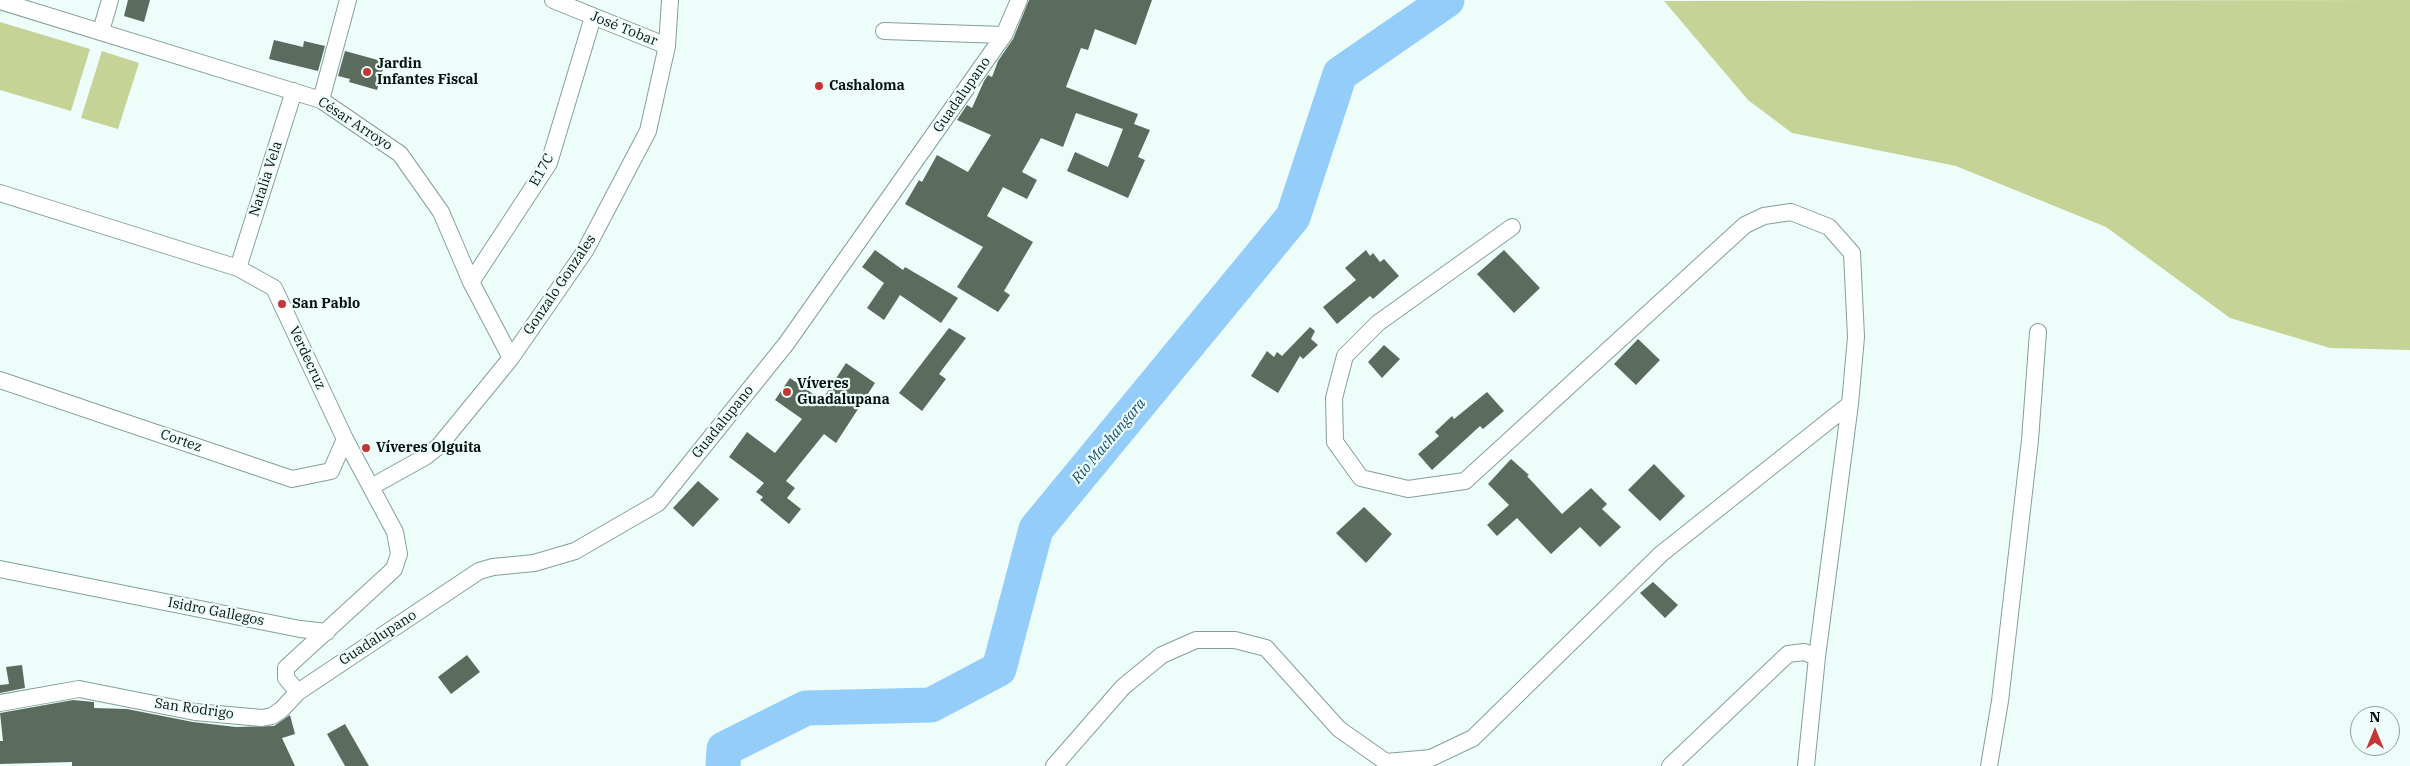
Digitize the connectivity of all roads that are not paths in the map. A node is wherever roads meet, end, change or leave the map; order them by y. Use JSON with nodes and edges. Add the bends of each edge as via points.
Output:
{"nodes":[{"id":1,"x":0,"y":0,"type":"edge"},
{"id":2,"x":110,"y":0,"type":"edge"},
{"id":3,"x":348,"y":0,"type":"edge"},
{"id":4,"x":553,"y":0,"type":"edge"},
{"id":5,"x":670,"y":0,"type":"edge"},
{"id":6,"x":1019,"y":0,"type":"edge"},
{"id":7,"x":593,"y":17,"type":"junction"},
{"id":8,"x":101,"y":31,"type":"junction"},
{"id":9,"x":884,"y":31,"type":"dead end"},
{"id":10,"x":1004,"y":35,"type":"junction"},
{"id":11,"x":667,"y":46,"type":"junction"},
{"id":12,"x":294,"y":91,"type":"junction"},
{"id":13,"x":321,"y":100,"type":"junction"},
{"id":14,"x":0,"y":193,"type":"edge"},
{"id":15,"x":1512,"y":227,"type":"dead end"},
{"id":16,"x":238,"y":268,"type":"junction"},
{"id":17,"x":471,"y":282,"type":"junction"},
{"id":18,"x":2038,"y":332,"type":"dead end"},
{"id":19,"x":511,"y":358,"type":"junction"},
{"id":20,"x":0,"y":380,"type":"edge"},
{"id":21,"x":1850,"y":404,"type":"junction"},
{"id":22,"x":345,"y":439,"type":"junction"},
{"id":23,"x":371,"y":487,"type":"junction"},
{"id":24,"x":0,"y":569,"type":"edge"},
{"id":25,"x":327,"y":632,"type":"junction"},
{"id":26,"x":1817,"y":657,"type":"junction"},
{"id":27,"x":298,"y":692,"type":"junction"},
{"id":28,"x":0,"y":703,"type":"edge"},
{"id":29,"x":1054,"y":766,"type":"edge"},
{"id":30,"x":1670,"y":766,"type":"edge"},
{"id":31,"x":1806,"y":766,"type":"edge"},
{"id":32,"x":1989,"y":766,"type":"edge"}],
"edges":[{"from":1,"to":8,"type":"street","name":"César Arroyo"},
{"from":2,"to":8,"type":"street"},
{"from":3,"to":13,"type":"street"},
{"from":4,"to":7,"type":"street","name":"José Tobar"},
{"from":5,"to":11,"type":"street","name":"Gonzalo Gonzales"},
{"from":6,"to":10,"type":"street","name":"Guadalupano"},
{"from":7,"to":11,"type":"street","name":"José Tobar"},
{"from":7,"to":17,"type":"street","name":"E17C","via":[[549,163]]},
{"from":8,"to":12,"type":"street","name":"César Arroyo"},
{"from":9,"to":10,"type":"street"},
{"from":10,"to":27,"type":"street","name":"Guadalupano","via":[[786,344],[658,503],[575,551],[534,563],[479,571]]},
{"from":11,"to":19,"type":"street","name":"Gonzalo Gonzales","via":[[648,132],[585,251]]},
{"from":12,"to":13,"type":"street","name":"César Arroyo"},
{"from":12,"to":16,"type":"street","name":"Natalia Vela"},
{"from":13,"to":17,"type":"street","name":"César Arroyo","via":[[400,154],[441,212]]},
{"from":14,"to":16,"type":"street","name":"Verdecruz"},
{"from":15,"to":21,"type":"street","via":[[1378,323],[1345,356],[1334,398],[1335,442],[1361,478],[1408,489],[1465,481],[1745,225],[1764,216],[1791,212],[1828,227],[1852,252],[1856,337]]},
{"from":16,"to":22,"type":"street","name":"Verdecruz","via":[[274,288]]},
{"from":17,"to":19,"type":"street","name":"César Arroyo"},
{"from":18,"to":32,"type":"street","via":[[2029,450],[2000,700]]},
{"from":19,"to":23,"type":"street","name":"Gonzalo Gonzales","via":[[439,446]]},
{"from":20,"to":22,"type":"street","name":"Cortez","via":[[292,479],[331,471]]},
{"from":21,"to":26,"type":"street"},
{"from":21,"to":29,"type":"street","via":[[1661,554],[1473,738],[1431,758],[1386,762],[1339,729],[1266,648],[1235,640],[1196,640],[1162,655],[1123,687]]},
{"from":22,"to":23,"type":"street","name":"Verdecruz"},
{"from":23,"to":25,"type":"street","name":"Verdecruz","via":[[395,532],[398,554],[394,570]]},
{"from":24,"to":25,"type":"street","name":"Isidro Gallegos"},
{"from":25,"to":27,"type":"street","via":[[286,668],[286,678]]},
{"from":26,"to":30,"type":"street","via":[[1804,652],[1788,654]]},
{"from":26,"to":31,"type":"street"},
{"from":27,"to":28,"type":"street","name":"San Rodrigo","via":[[272,716],[262,718],[194,712],[79,689]]}]}
